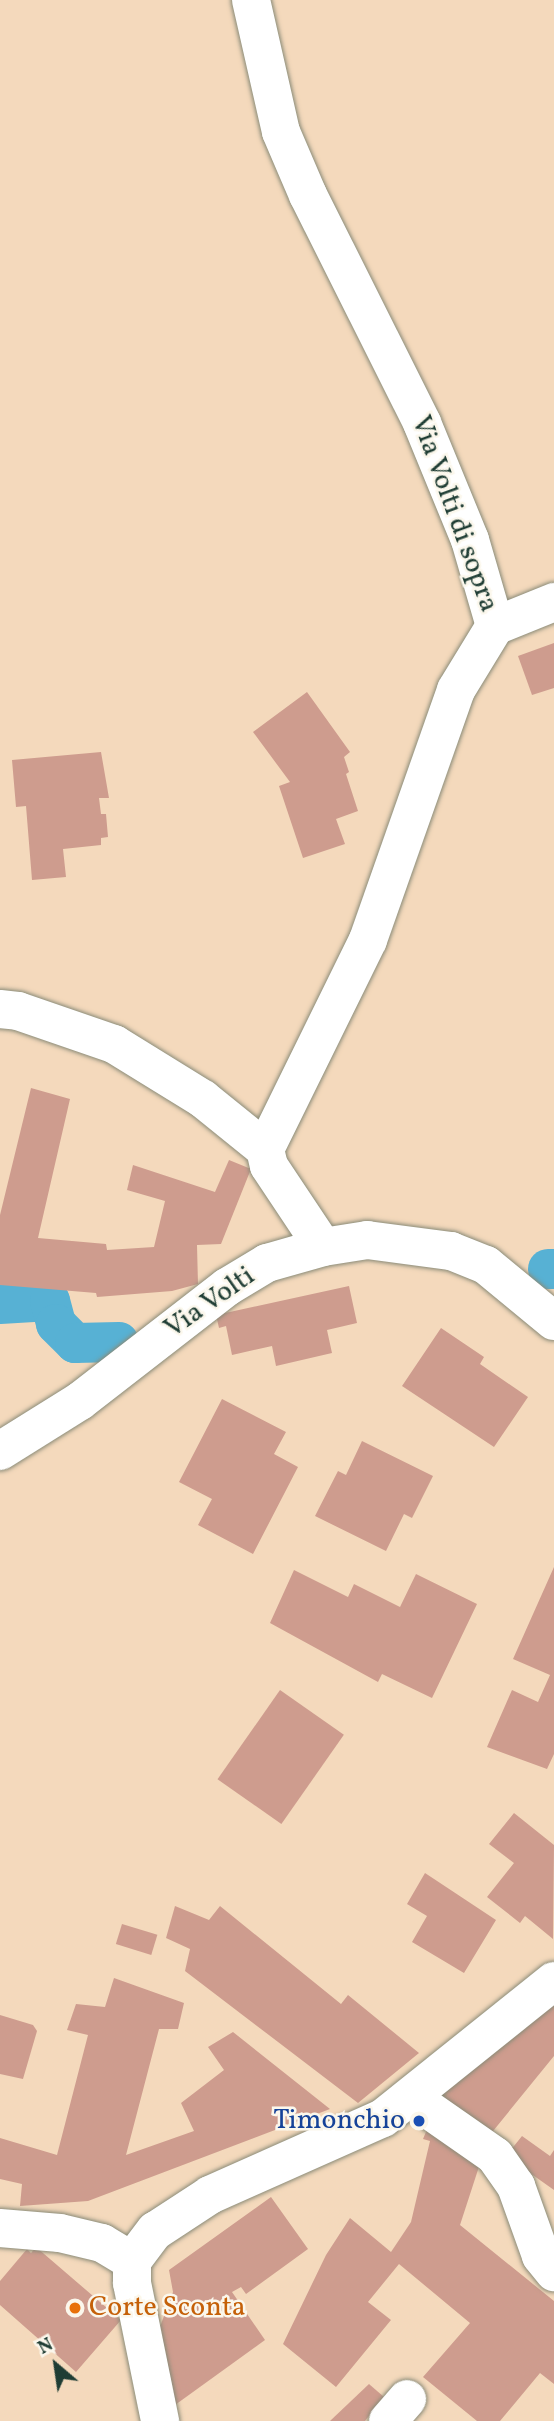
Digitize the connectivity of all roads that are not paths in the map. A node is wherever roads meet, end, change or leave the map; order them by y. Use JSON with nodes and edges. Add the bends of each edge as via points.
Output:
{"nodes":[{"id":1,"x":251,"y":0,"type":"edge"},
{"id":2,"x":554,"y":602,"type":"edge"},
{"id":3,"x":495,"y":626,"type":"junction"},
{"id":4,"x":0,"y":1009,"type":"edge"},
{"id":5,"x":265,"y":1149,"type":"junction"},
{"id":6,"x":323,"y":1247,"type":"junction"},
{"id":7,"x":554,"y":1321,"type":"edge"},
{"id":8,"x":0,"y":1451,"type":"edge"},
{"id":9,"x":554,"y":1981,"type":"edge"},
{"id":10,"x":412,"y":2098,"type":"junction"},
{"id":11,"x":0,"y":2228,"type":"edge"},
{"id":12,"x":132,"y":2261,"type":"junction"},
{"id":13,"x":554,"y":2272,"type":"edge"},
{"id":14,"x":160,"y":2421,"type":"edge"}],
"edges":[{"from":1,"to":3,"type":"street","name":"Via Volti di sopra","via":[[281,132],[422,423],[470,540]]},
{"from":2,"to":3,"type":"street"},
{"from":3,"to":5,"type":"street","name":"Via Volti di sopra","via":[[456,690],[368,940]]},
{"from":4,"to":5,"type":"street","via":[[19,1011],[114,1044],[203,1099]]},
{"from":5,"to":6,"type":"street","via":[[269,1166]]},
{"from":6,"to":7,"type":"street","name":"Via Volti","via":[[367,1240],[407,1241],[450,1251],[486,1265]]},
{"from":6,"to":8,"type":"street","name":"Via Volti","via":[[267,1263],[227,1287],[80,1401]]},
{"from":9,"to":10,"type":"street"},
{"from":10,"to":12,"type":"street","via":[[383,2118],[210,2195],[155,2231]]},
{"from":10,"to":13,"type":"street","via":[[495,2156],[516,2186],[541,2256]]},
{"from":11,"to":12,"type":"street","via":[[60,2233],[102,2244]]},
{"from":12,"to":14,"type":"street","via":[[132,2283]]}]}
